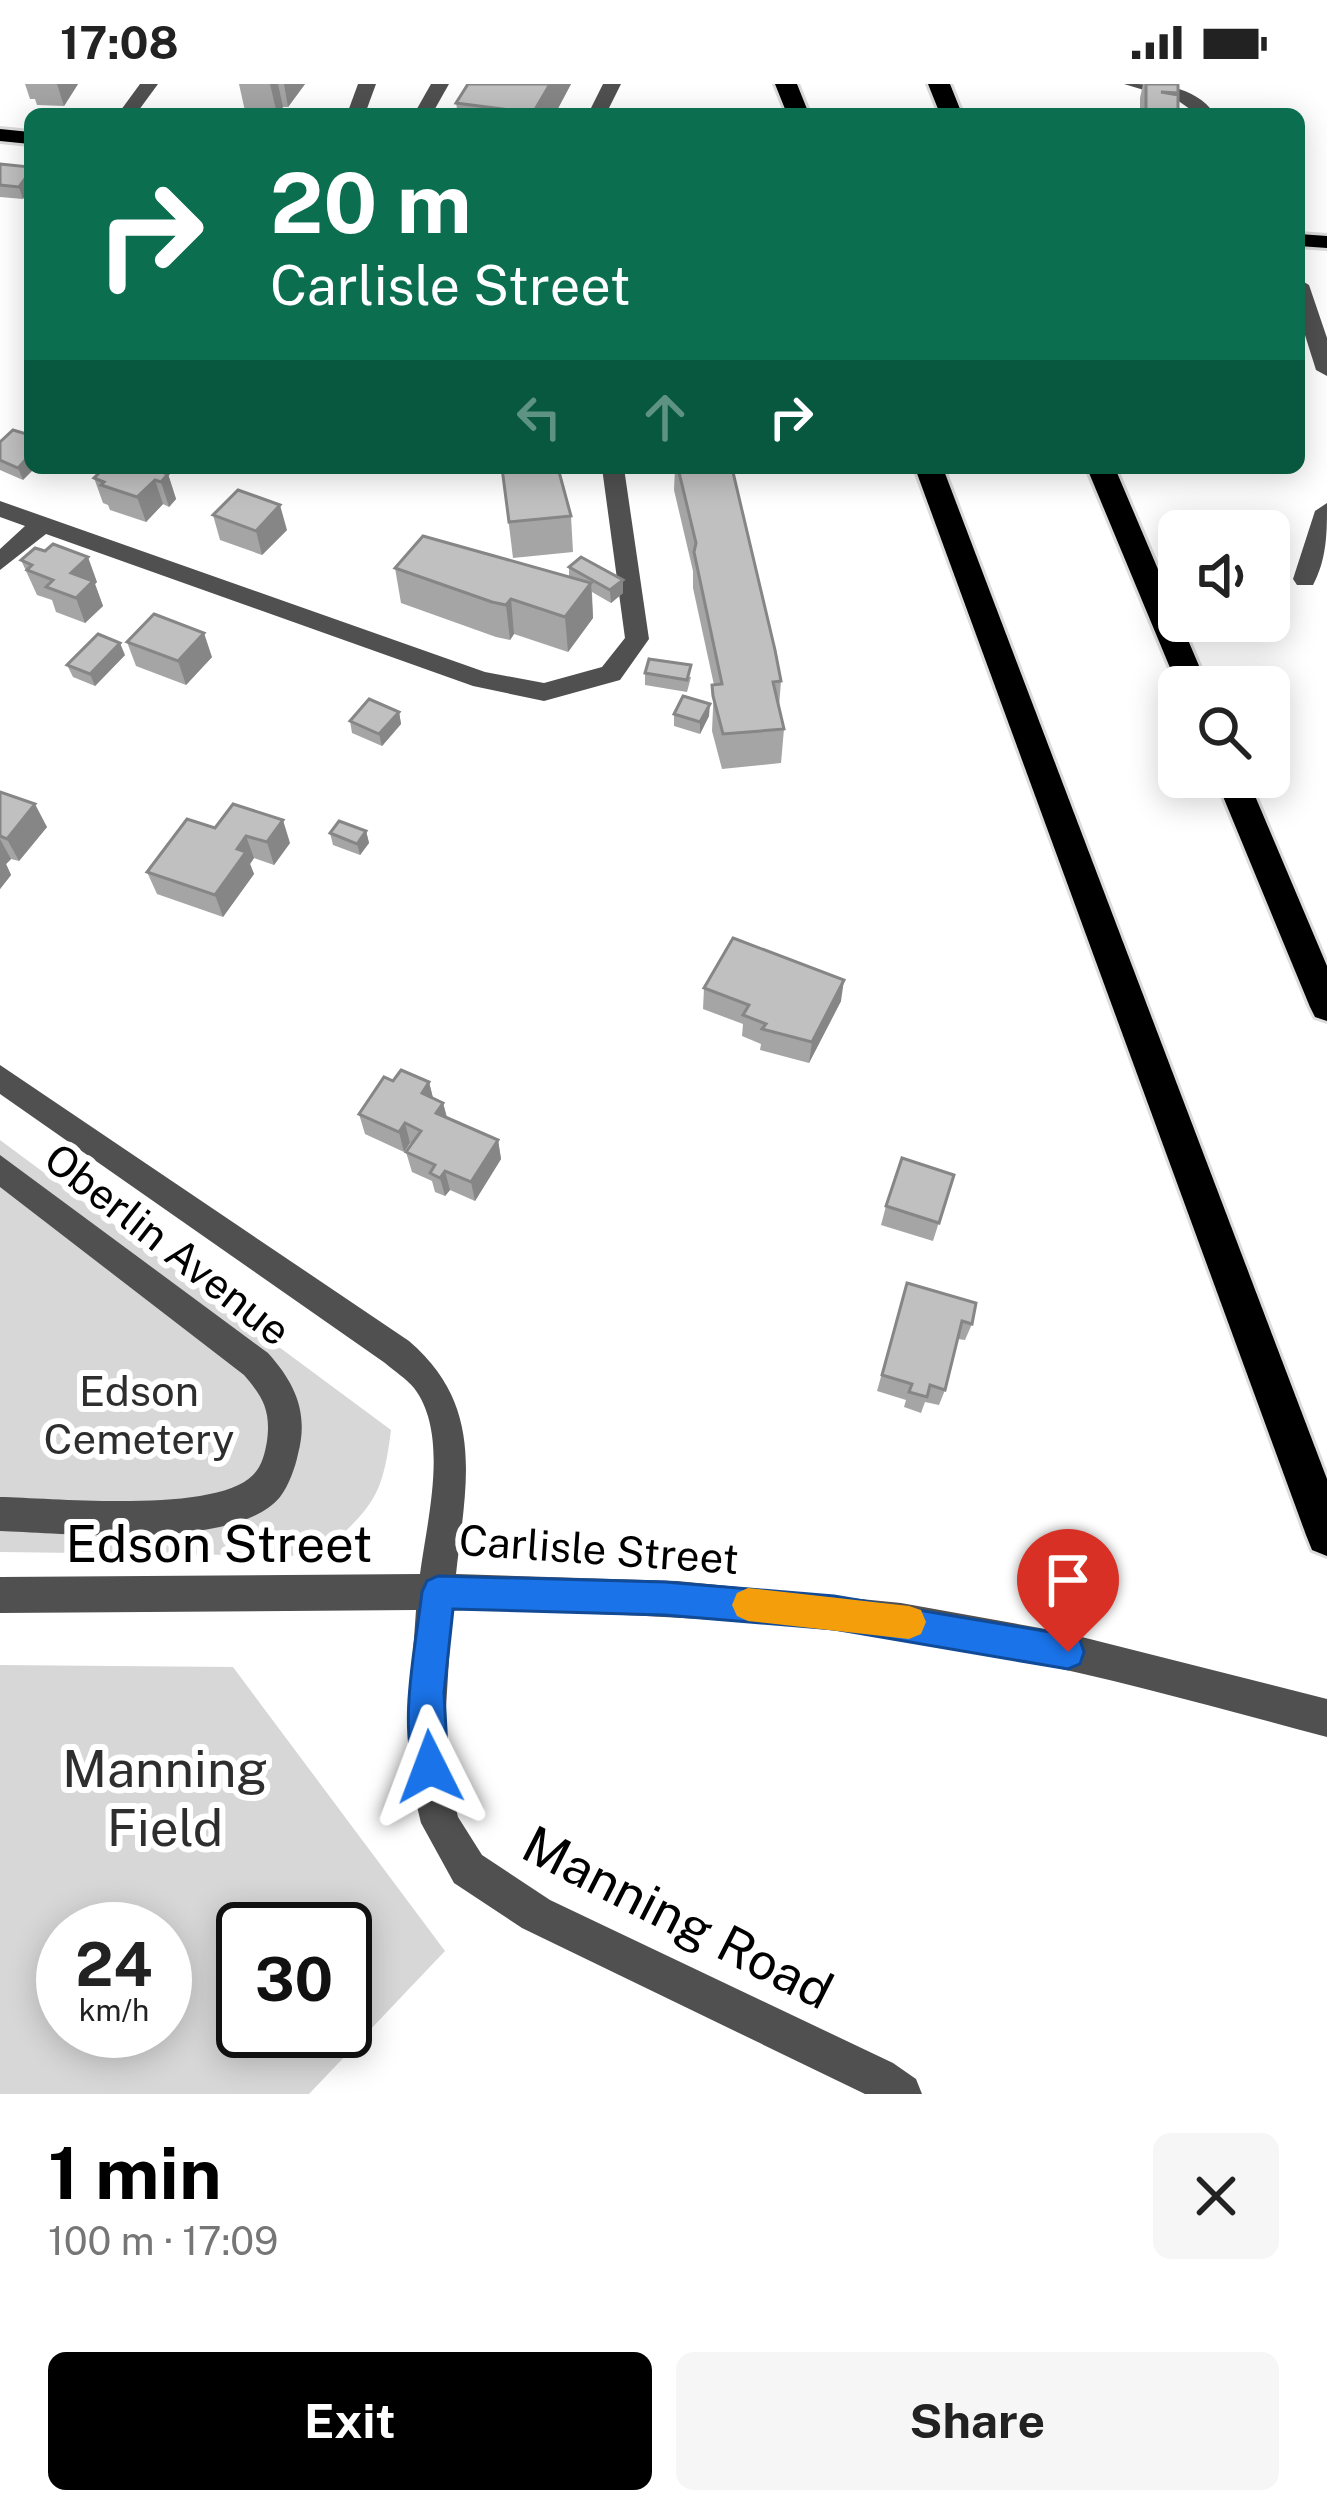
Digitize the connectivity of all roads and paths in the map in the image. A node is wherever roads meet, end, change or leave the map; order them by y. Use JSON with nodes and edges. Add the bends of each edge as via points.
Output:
{"nodes":[{"id":1,"x":1133,"y":84,"type":"edge"},
{"id":2,"x":1203,"y":108,"type":"edge"},
{"id":3,"x":1305,"y":303,"type":"edge"},
{"id":4,"x":1327,"y":370,"type":"edge"},
{"id":5,"x":614,"y":474,"type":"edge"},
{"id":6,"x":931,"y":474,"type":"edge"},
{"id":7,"x":1104,"y":474,"type":"edge"},
{"id":8,"x":0,"y":509,"type":"edge"},
{"id":9,"x":1327,"y":511,"type":"edge"},
{"id":10,"x":42,"y":524,"type":"junction"},
{"id":11,"x":0,"y":562,"type":"edge"},
{"id":12,"x":1305,"y":579,"type":"dead end"},
{"id":13,"x":1184,"y":666,"type":"edge"},
{"id":14,"x":1240,"y":798,"type":"edge"},
{"id":15,"x":1327,"y":1007,"type":"edge"},
{"id":16,"x":0,"y":1078,"type":"edge"},
{"id":17,"x":0,"y":1169,"type":"edge"},
{"id":18,"x":0,"y":1514,"type":"edge"},
{"id":19,"x":1327,"y":1535,"type":"edge"},
{"id":20,"x":438,"y":1592,"type":"junction"},
{"id":21,"x":0,"y":1595,"type":"edge"},
{"id":22,"x":1327,"y":1718,"type":"edge"},
{"id":23,"x":901,"y":2094,"type":"edge"}],
"edges":[{"from":1,"to":2,"type":"street"},
{"from":3,"to":4,"type":"street"},
{"from":5,"to":10,"type":"street","via":[[638,639],[611,674],[544,692],[482,680]]},
{"from":6,"to":19,"type":"highway"},
{"from":7,"to":13,"type":"highway"},
{"from":8,"to":10,"type":"street"},
{"from":9,"to":12,"type":"street"},
{"from":10,"to":11,"type":"street"},
{"from":14,"to":15,"type":"highway"},
{"from":16,"to":20,"type":"street","name":"Carlisle Street","via":[[352,1317],[426,1377],[449,1446]]},
{"from":17,"to":18,"type":"street","name":"Oberlin Avenue","via":[[256,1364],[281,1392],[287,1420],[264,1490],[235,1507],[196,1517]]},
{"from":20,"to":21,"type":"street","name":"Edson Street"},
{"from":20,"to":22,"type":"street","name":"Carlisle Street","via":[[665,1599],[905,1622],[1035,1644]]},
{"from":20,"to":23,"type":"street","name":"Manning Road","via":[[426,1742],[443,1830],[460,1861],[536,1914]]}]}
